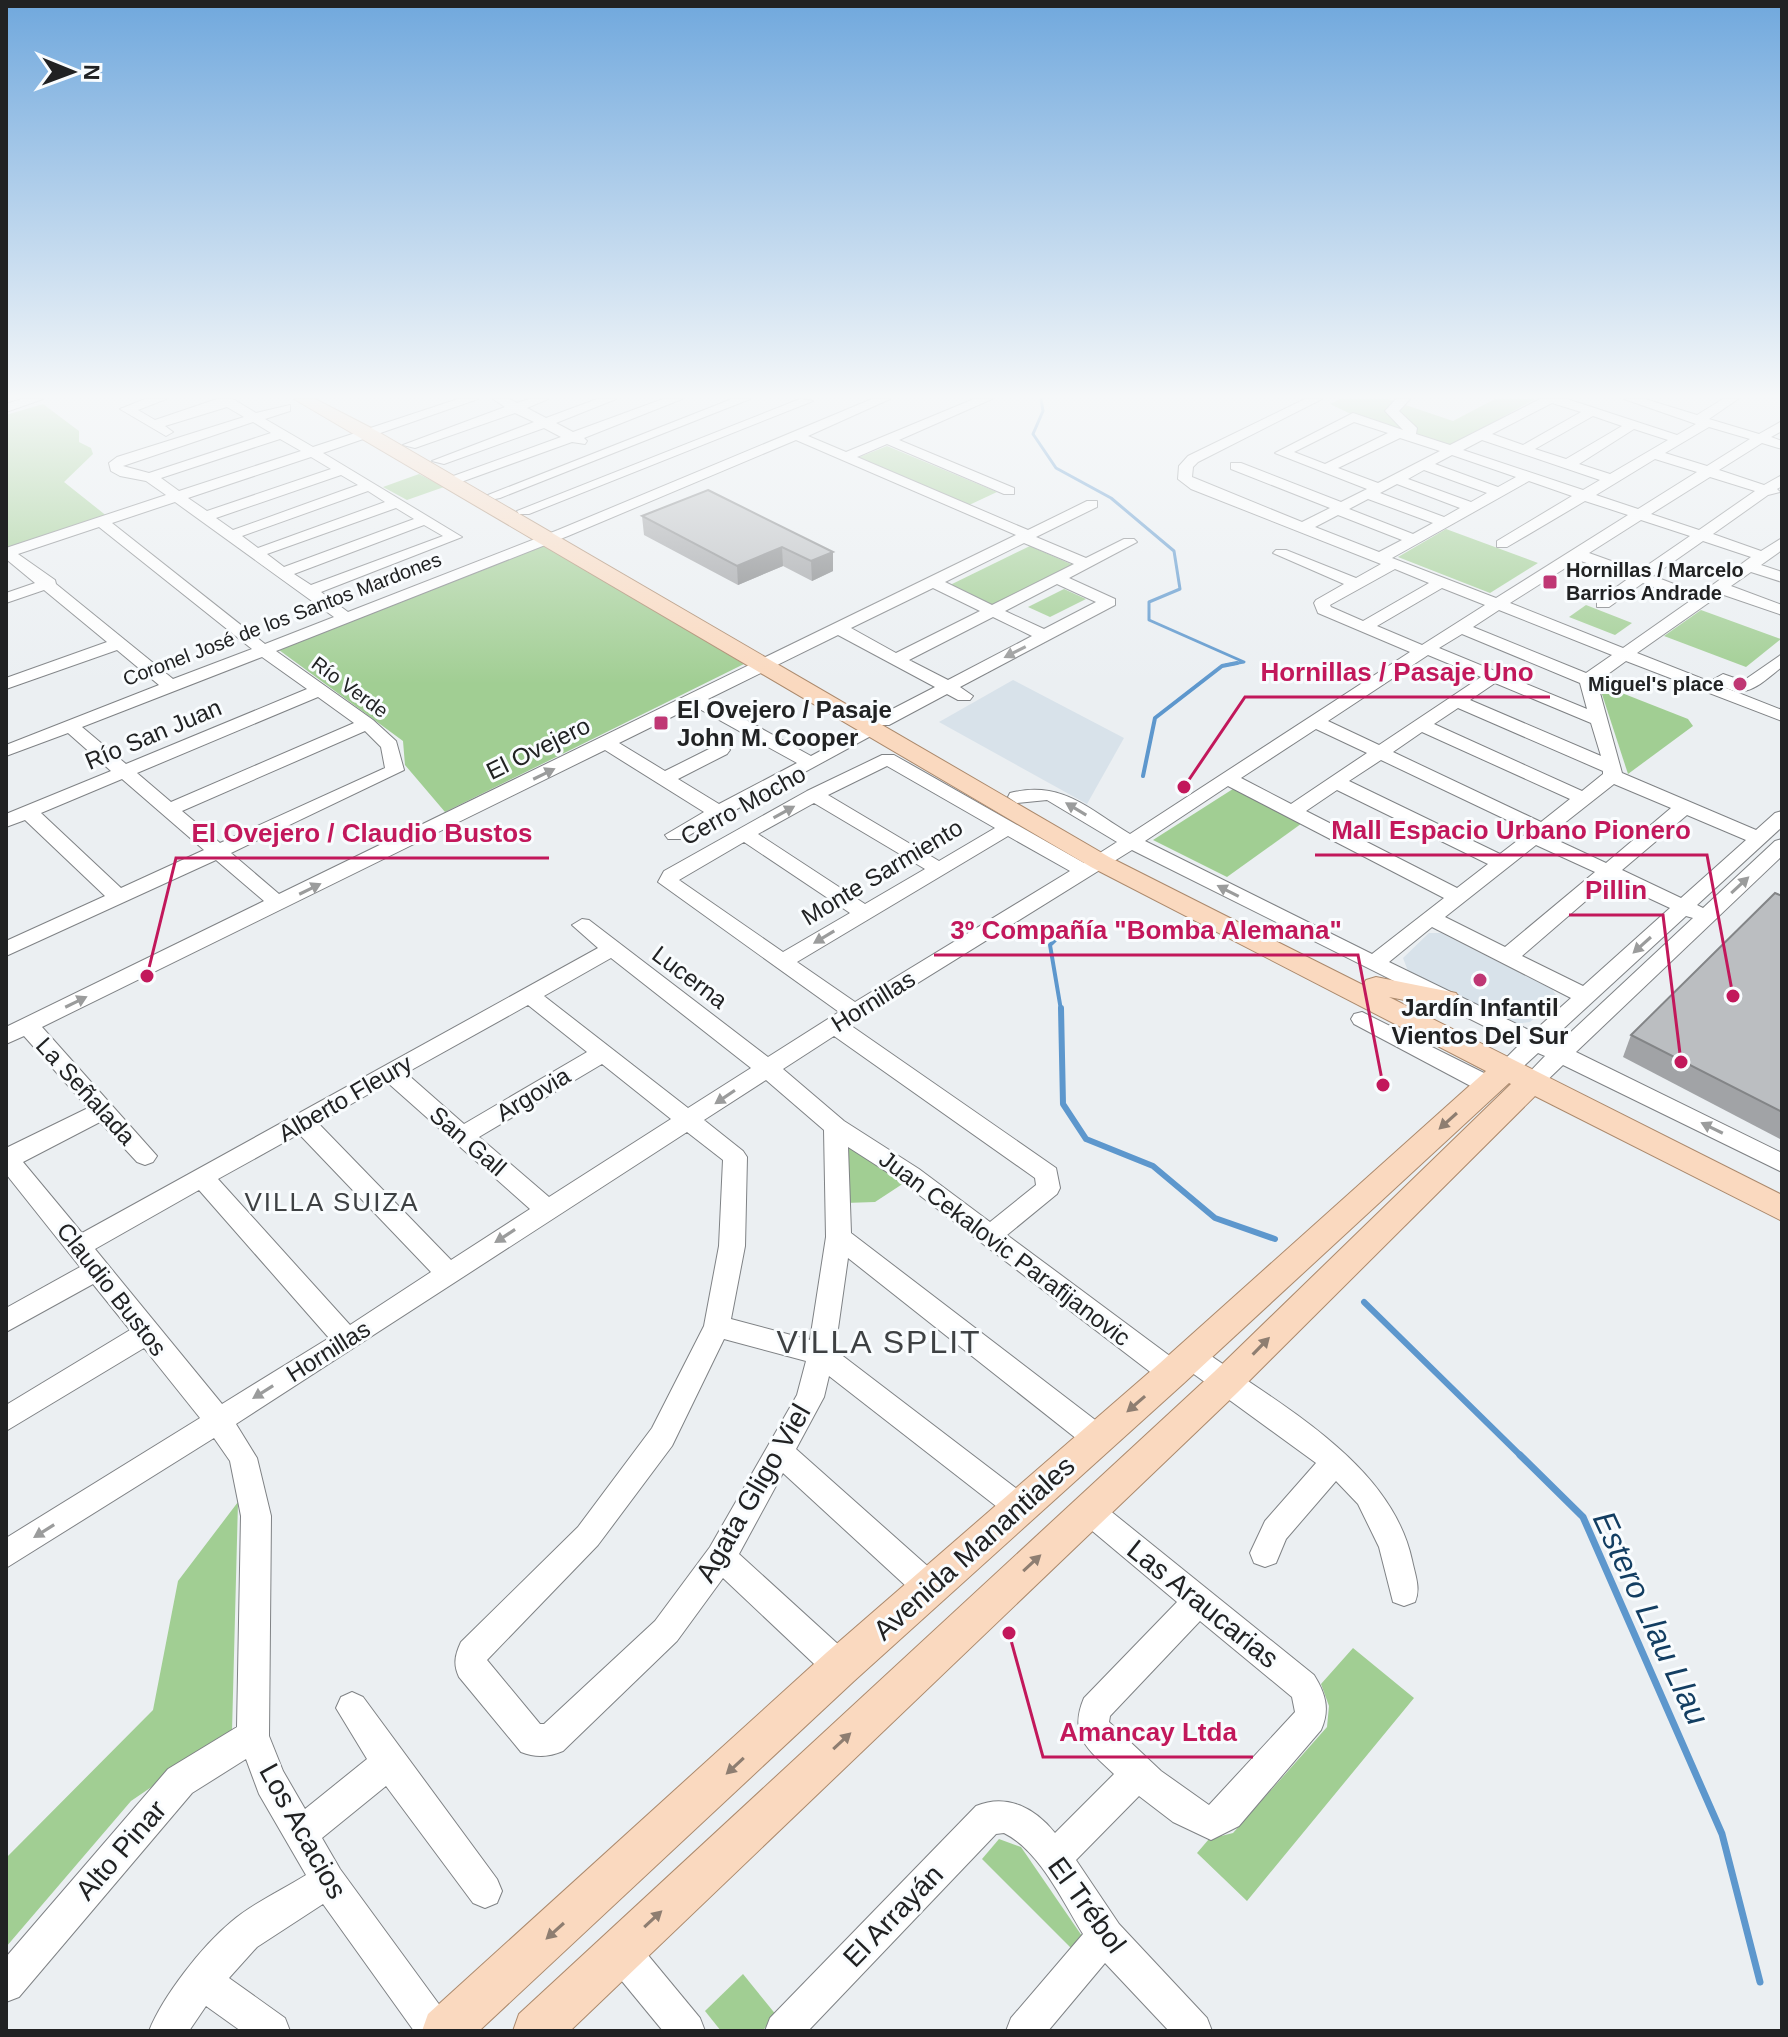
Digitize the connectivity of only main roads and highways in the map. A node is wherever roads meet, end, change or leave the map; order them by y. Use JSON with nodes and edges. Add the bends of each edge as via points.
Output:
{"nodes":[{"id":1,"x":483,"y":494,"type":"edge"},
{"id":2,"x":493,"y":494,"type":"edge"},
{"id":3,"x":556,"y":536,"type":"junction"},
{"id":4,"x":877,"y":726,"type":"junction"},
{"id":5,"x":1107,"y":857,"type":"junction"},
{"id":6,"x":1375,"y":974,"type":"junction"},
{"id":7,"x":1446,"y":999,"type":"road end"},
{"id":8,"x":1527,"y":1065,"type":"junction"},
{"id":9,"x":1782,"y":1190,"type":"edge"},
{"id":10,"x":1782,"y":1209,"type":"edge"},
{"id":11,"x":445,"y":2031,"type":"edge"},
{"id":12,"x":536,"y":2031,"type":"edge"}],
"edges":[{"from":1,"to":3,"type":"main road"},
{"from":2,"to":3,"type":"main road"},
{"from":3,"to":4,"type":"main road"},
{"from":4,"to":5,"type":"main road"},
{"from":5,"to":4,"type":"main road","one_way":true,"via":[[1017,797]]},
{"from":6,"to":5,"type":"main road","one_way":true},
{"from":5,"to":8,"type":"main road"},
{"from":6,"to":7,"type":"main road"},
{"from":6,"to":8,"type":"main road"},
{"from":8,"to":9,"type":"main road"},
{"from":8,"to":10,"type":"main road"},
{"from":8,"to":11,"type":"main road","name":"Avenida Manantiales","one_way":true,"via":[[840,1667]]},
{"from":12,"to":8,"type":"main road","name":"Avenida Manantiales","one_way":true,"via":[[1226,1382]]}]}
